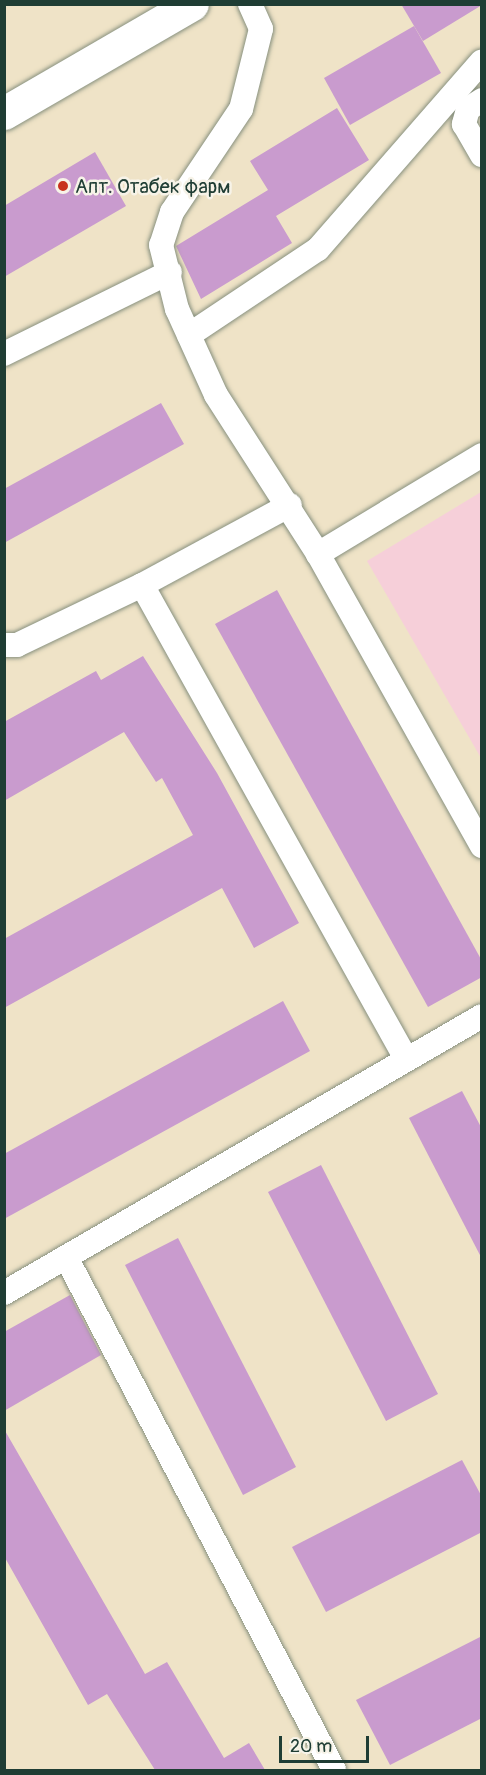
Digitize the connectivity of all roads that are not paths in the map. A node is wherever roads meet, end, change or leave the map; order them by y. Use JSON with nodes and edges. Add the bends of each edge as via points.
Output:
{"nodes":[{"id":1,"x":192,"y":4,"type":"edge"},
{"id":2,"x":250,"y":4,"type":"edge"},
{"id":3,"x":482,"y":61,"type":"edge"},
{"id":4,"x":482,"y":100,"type":"edge"},
{"id":5,"x":4,"y":113,"type":"edge"},
{"id":6,"x":434,"y":120,"type":"junction"},
{"id":7,"x":475,"y":136,"type":"edge"},
{"id":8,"x":482,"y":155,"type":"edge"},
{"id":9,"x":170,"y":272,"type":"junction"},
{"id":10,"x":189,"y":335,"type":"junction"},
{"id":11,"x":4,"y":354,"type":"edge"},
{"id":12,"x":482,"y":455,"type":"edge"},
{"id":13,"x":290,"y":505,"type":"junction"},
{"id":14,"x":318,"y":554,"type":"junction"},
{"id":15,"x":142,"y":585,"type":"junction"},
{"id":16,"x":4,"y":645,"type":"edge"},
{"id":17,"x":482,"y":846,"type":"edge"},
{"id":18,"x":482,"y":1016,"type":"edge"},
{"id":19,"x":405,"y":1057,"type":"junction"},
{"id":20,"x":66,"y":1257,"type":"junction"},
{"id":21,"x":4,"y":1293,"type":"edge"},
{"id":22,"x":334,"y":1770,"type":"edge"}],
"edges":[{"from":1,"to":5,"type":"main road"},
{"from":2,"to":9,"type":"street","via":[[261,29],[257,60],[241,109],[172,212],[161,245]]},
{"from":3,"to":6,"type":"street"},
{"from":4,"to":7,"type":"street","via":[[468,109],[464,124]]},
{"from":6,"to":7,"type":"street"},
{"from":6,"to":10,"type":"street","via":[[318,249]]},
{"from":7,"to":8,"type":"street"},
{"from":9,"to":10,"type":"street"},
{"from":9,"to":11,"type":"street"},
{"from":10,"to":13,"type":"street","via":[[216,395]]},
{"from":12,"to":14,"type":"street"},
{"from":13,"to":14,"type":"street"},
{"from":13,"to":15,"type":"street"},
{"from":14,"to":17,"type":"street"},
{"from":15,"to":16,"type":"street","via":[[17,645]]},
{"from":15,"to":19,"type":"street"},
{"from":18,"to":19,"type":"street"},
{"from":19,"to":20,"type":"street"},
{"from":20,"to":21,"type":"street"},
{"from":20,"to":22,"type":"street"}]}
